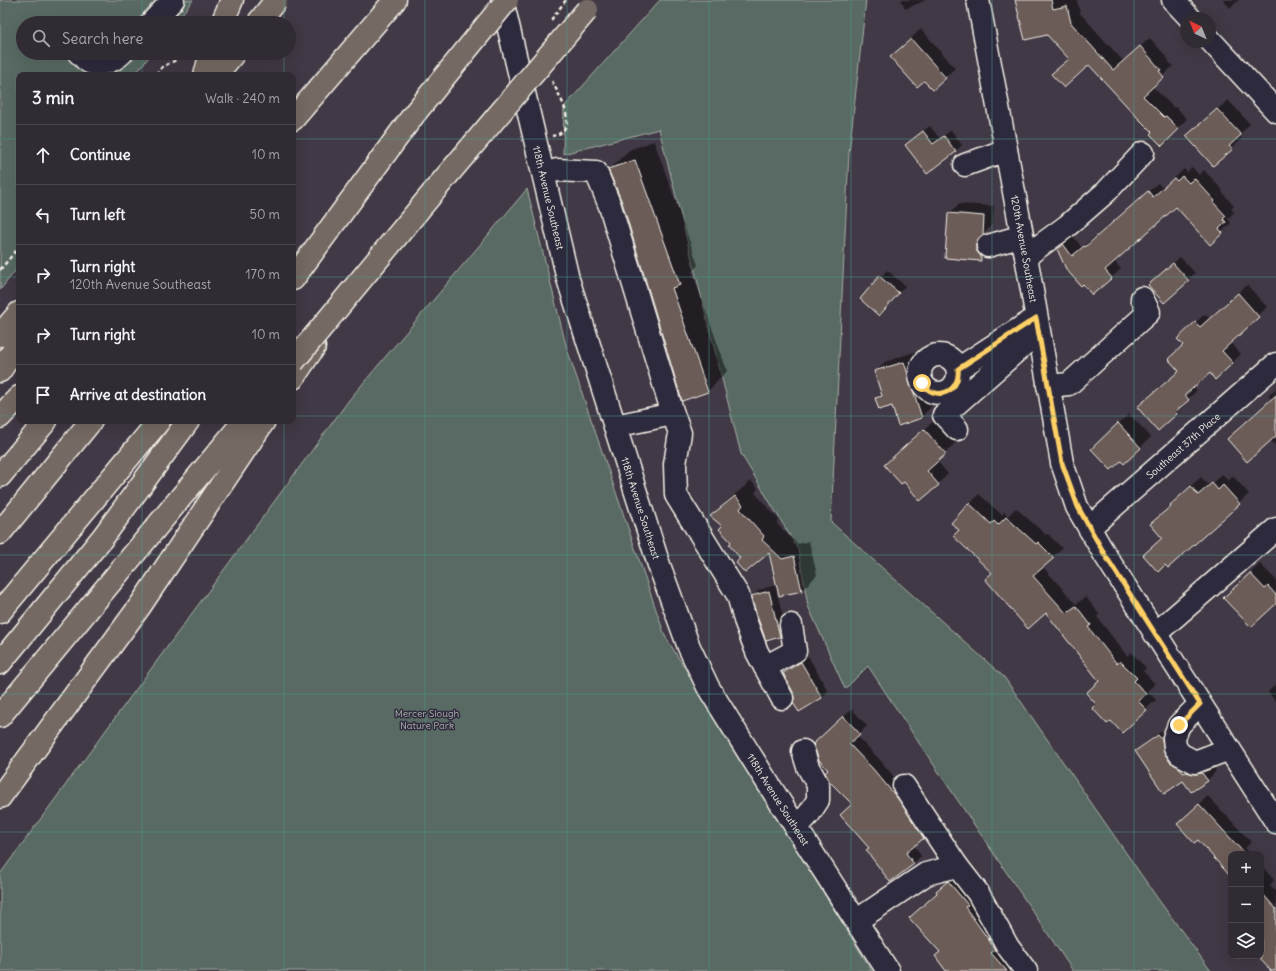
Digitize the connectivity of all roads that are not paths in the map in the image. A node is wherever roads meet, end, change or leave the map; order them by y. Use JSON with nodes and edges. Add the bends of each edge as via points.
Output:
{"nodes":[{"id":1,"x":174,"y":0,"type":"edge"},
{"id":2,"x":232,"y":0,"type":"edge"},
{"id":3,"x":276,"y":0,"type":"edge"},
{"id":4,"x":394,"y":0,"type":"edge"},
{"id":5,"x":502,"y":0,"type":"edge"},
{"id":6,"x":507,"y":0,"type":"edge"},
{"id":7,"x":978,"y":0,"type":"edge"},
{"id":8,"x":1173,"y":0,"type":"edge"},
{"id":9,"x":591,"y":5,"type":"edge"},
{"id":10,"x":1184,"y":12,"type":"edge"},
{"id":11,"x":158,"y":16,"type":"edge"},
{"id":12,"x":225,"y":16,"type":"edge"},
{"id":13,"x":263,"y":16,"type":"edge"},
{"id":14,"x":1216,"y":46,"type":"edge"},
{"id":15,"x":86,"y":60,"type":"edge"},
{"id":16,"x":111,"y":60,"type":"edge"},
{"id":17,"x":209,"y":60,"type":"edge"},
{"id":18,"x":228,"y":60,"type":"edge"},
{"id":19,"x":206,"y":72,"type":"edge"},
{"id":20,"x":218,"y":72,"type":"edge"},
{"id":21,"x":1276,"y":111,"type":"edge"},
{"id":22,"x":415,"y":113,"type":"junction"},
{"id":23,"x":296,"y":115,"type":"edge"},
{"id":24,"x":1006,"y":150,"type":"junction"},
{"id":25,"x":1143,"y":153,"type":"dead end"},
{"id":26,"x":965,"y":165,"type":"dead end"},
{"id":27,"x":544,"y":174,"type":"junction"},
{"id":28,"x":988,"y":246,"type":"dead end"},
{"id":29,"x":1024,"y":246,"type":"junction"},
{"id":30,"x":296,"y":256,"type":"edge"},
{"id":31,"x":375,"y":262,"type":"junction"},
{"id":32,"x":296,"y":275,"type":"edge"},
{"id":33,"x":1142,"y":298,"type":"dead end"},
{"id":34,"x":16,"y":316,"type":"edge"},
{"id":35,"x":1037,"y":325,"type":"junction"},
{"id":36,"x":0,"y":335,"type":"edge"},
{"id":37,"x":16,"y":347,"type":"edge"},
{"id":38,"x":296,"y":358,"type":"edge"},
{"id":39,"x":1276,"y":364,"type":"edge"},
{"id":40,"x":958,"y":369,"type":"dead end"},
{"id":41,"x":0,"y":372,"type":"edge"},
{"id":42,"x":296,"y":374,"type":"edge"},
{"id":43,"x":1048,"y":386,"type":"junction"},
{"id":44,"x":16,"y":399,"type":"edge"},
{"id":45,"x":673,"y":414,"type":"junction"},
{"id":46,"x":0,"y":416,"type":"edge"},
{"id":47,"x":43,"y":424,"type":"edge"},
{"id":48,"x":89,"y":424,"type":"edge"},
{"id":49,"x":157,"y":424,"type":"edge"},
{"id":50,"x":186,"y":424,"type":"edge"},
{"id":51,"x":242,"y":424,"type":"edge"},
{"id":52,"x":262,"y":424,"type":"edge"},
{"id":53,"x":615,"y":426,"type":"junction"},
{"id":54,"x":957,"y":429,"type":"dead end"},
{"id":55,"x":0,"y":476,"type":"edge"},
{"id":56,"x":1089,"y":528,"type":"junction"},
{"id":57,"x":1276,"y":529,"type":"edge"},
{"id":58,"x":0,"y":533,"type":"edge"},
{"id":59,"x":0,"y":612,"type":"edge"},
{"id":60,"x":791,"y":625,"type":"dead end"},
{"id":61,"x":1155,"y":634,"type":"junction"},
{"id":62,"x":0,"y":663,"type":"edge"},
{"id":63,"x":765,"y":667,"type":"junction"},
{"id":64,"x":782,"y":698,"type":"dead end"},
{"id":65,"x":1200,"y":704,"type":"junction"},
{"id":66,"x":0,"y":716,"type":"edge"},
{"id":67,"x":1229,"y":749,"type":"junction"},
{"id":68,"x":803,"y":751,"type":"dead end"},
{"id":69,"x":904,"y":786,"type":"dead end"},
{"id":70,"x":0,"y":797,"type":"edge"},
{"id":71,"x":1276,"y":822,"type":"edge"},
{"id":72,"x":796,"y":828,"type":"junction"},
{"id":73,"x":957,"y":866,"type":"junction"},
{"id":74,"x":856,"y":921,"type":"junction"},
{"id":75,"x":888,"y":971,"type":"edge"},
{"id":76,"x":1026,"y":971,"type":"edge"}],
"edges":[{"from":1,"to":11,"type":"street"},
{"from":2,"to":12,"type":"highway"},
{"from":3,"to":13,"type":"highway","bridge":true},
{"from":4,"to":23,"type":"highway"},
{"from":5,"to":27,"type":"street","name":"118th Avenue Southeast"},
{"from":6,"to":22,"type":"highway","bridge":true},
{"from":7,"to":24,"type":"street","name":"120th Avenue Southeast"},
{"from":8,"to":10,"type":"street"},
{"from":9,"to":31,"type":"highway","bridge":true},
{"from":14,"to":21,"type":"street"},
{"from":15,"to":16,"type":"street","via":[[101,64]]},
{"from":17,"to":19,"type":"highway"},
{"from":18,"to":20,"type":"highway"},
{"from":22,"to":30,"type":"highway"},
{"from":22,"to":32,"type":"highway"},
{"from":24,"to":26,"type":"street"},
{"from":24,"to":29,"type":"street","name":"120th Avenue Southeast"},
{"from":25,"to":29,"type":"street","via":[[1106,192],[1067,226]]},
{"from":27,"to":45,"type":"street","via":[[557,170],[596,172],[610,206]]},
{"from":27,"to":53,"type":"street","name":"118th Avenue Southeast","via":[[568,279]]},
{"from":28,"to":29,"type":"street"},
{"from":29,"to":35,"type":"street","name":"120th Avenue Southeast"},
{"from":31,"to":38,"type":"highway","bridge":true},
{"from":31,"to":42,"type":"highway","bridge":true},
{"from":33,"to":43,"type":"street","via":[[1149,312],[1069,384]]},
{"from":34,"to":36,"type":"highway"},
{"from":35,"to":40,"type":"street"},
{"from":35,"to":43,"type":"street","name":"120th Avenue Southeast"},
{"from":35,"to":54,"type":"street","via":[[944,415]]},
{"from":37,"to":41,"type":"highway"},
{"from":39,"to":56,"type":"street","name":"Southeast 37th Place"},
{"from":43,"to":56,"type":"street","name":"120th Avenue Southeast","via":[[1062,463],[1078,507]]},
{"from":44,"to":46,"type":"highway"},
{"from":45,"to":53,"type":"street"},
{"from":45,"to":63,"type":"street","via":[[680,433],[675,464],[676,495],[738,595],[745,620]]},
{"from":47,"to":55,"type":"highway"},
{"from":48,"to":58,"type":"highway"},
{"from":49,"to":59,"type":"highway"},
{"from":50,"to":62,"type":"highway","via":[[103,537]]},
{"from":51,"to":66,"type":"highway"},
{"from":52,"to":70,"type":"highway","via":[[140,606]]},
{"from":53,"to":72,"type":"street","name":"118th Avenue Southeast","via":[[659,565],[689,646],[708,687]]},
{"from":56,"to":61,"type":"street","name":"120th Avenue Southeast"},
{"from":57,"to":61,"type":"street"},
{"from":60,"to":63,"type":"street","via":[[795,651]]},
{"from":61,"to":65,"type":"street","name":"120th Avenue Southeast"},
{"from":63,"to":64,"type":"street"},
{"from":65,"to":67,"type":"street","name":"120th Avenue Southeast"},
{"from":65,"to":67,"type":"street","via":[[1179,725],[1174,738],[1175,747],[1180,754],[1195,762]]},
{"from":67,"to":71,"type":"street","name":"120th Avenue Southeast"},
{"from":68,"to":72,"type":"street","via":[[818,785],[818,800]]},
{"from":69,"to":73,"type":"street"},
{"from":72,"to":74,"type":"street","name":"118th Avenue Southeast"},
{"from":73,"to":74,"type":"street","via":[[926,874]]},
{"from":73,"to":76,"type":"street","via":[[978,893],[1008,947]]},
{"from":74,"to":75,"type":"street","name":"118th Avenue Southeast"}]}
